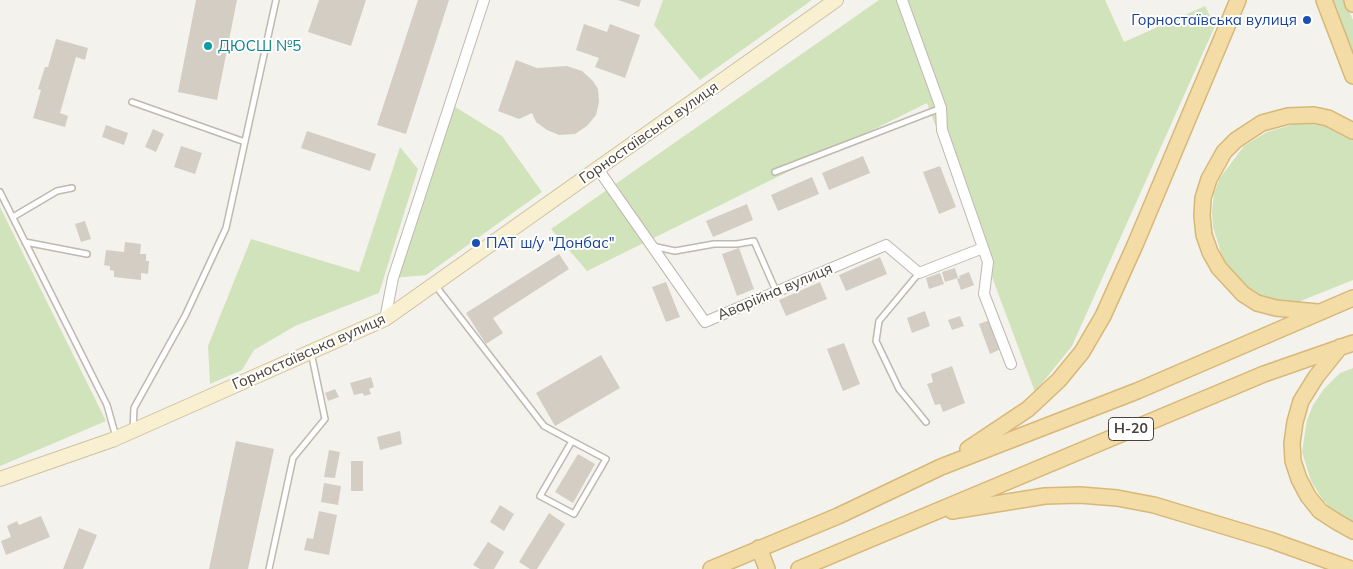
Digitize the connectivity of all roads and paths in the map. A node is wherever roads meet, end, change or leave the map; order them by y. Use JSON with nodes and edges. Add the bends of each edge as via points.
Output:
{"nodes":[{"id":1,"x":276,"y":0,"type":"edge"},
{"id":2,"x":484,"y":0,"type":"edge"},
{"id":3,"x":836,"y":0,"type":"edge"},
{"id":4,"x":902,"y":0,"type":"edge"},
{"id":5,"x":1238,"y":0,"type":"edge"},
{"id":6,"x":1324,"y":0,"type":"edge"},
{"id":7,"x":1352,"y":0,"type":"edge"},
{"id":8,"x":1353,"y":4,"type":"edge"},
{"id":9,"x":1353,"y":76,"type":"edge"},
{"id":10,"x":132,"y":102,"type":"dead end"},
{"id":11,"x":942,"y":108,"type":"junction"},
{"id":12,"x":1353,"y":131,"type":"edge"},
{"id":13,"x":245,"y":142,"type":"junction"},
{"id":14,"x":598,"y":169,"type":"junction"},
{"id":15,"x":775,"y":172,"type":"dead end"},
{"id":16,"x":72,"y":188,"type":"dead end"},
{"id":17,"x":0,"y":192,"type":"edge"},
{"id":18,"x":13,"y":218,"type":"junction"},
{"id":19,"x":25,"y":242,"type":"junction"},
{"id":20,"x":652,"y":246,"type":"junction"},
{"id":21,"x":983,"y":248,"type":"junction"},
{"id":22,"x":86,"y":254,"type":"dead end"},
{"id":23,"x":919,"y":273,"type":"junction"},
{"id":24,"x":435,"y":284,"type":"junction"},
{"id":25,"x":776,"y":291,"type":"junction"},
{"id":26,"x":1353,"y":298,"type":"edge"},
{"id":27,"x":1319,"y":312,"type":"junction"},
{"id":28,"x":385,"y":319,"type":"junction"},
{"id":29,"x":1347,"y":345,"type":"edge"},
{"id":30,"x":311,"y":352,"type":"junction"},
{"id":31,"x":1011,"y":364,"type":"dead end"},
{"id":32,"x":926,"y":422,"type":"dead end"},
{"id":33,"x":133,"y":430,"type":"junction"},
{"id":34,"x":116,"y":438,"type":"junction"},
{"id":35,"x":572,"y":441,"type":"junction"},
{"id":36,"x":941,"y":467,"type":"junction"},
{"id":37,"x":0,"y":479,"type":"edge"},
{"id":38,"x":923,"y":516,"type":"junction"},
{"id":39,"x":1353,"y":531,"type":"edge"},
{"id":40,"x":758,"y":548,"type":"junction"},
{"id":41,"x":269,"y":569,"type":"edge"},
{"id":42,"x":711,"y":569,"type":"edge"},
{"id":43,"x":767,"y":569,"type":"edge"},
{"id":44,"x":798,"y":569,"type":"edge"},
{"id":45,"x":1351,"y":569,"type":"edge"}],
"edges":[{"from":1,"to":13,"type":"lane"},
{"from":2,"to":28,"type":"street","via":[[392,278]]},
{"from":3,"to":14,"type":"main road","name":"Горностаївська вулиця"},
{"from":4,"to":11,"type":"street"},
{"from":5,"to":36,"type":"main road","via":[[1135,245],[1103,316],[1082,352],[1059,380],[1028,409]]},
{"from":6,"to":9,"type":"main road"},
{"from":7,"to":8,"type":"main road"},
{"from":10,"to":13,"type":"lane"},
{"from":11,"to":15,"type":"lane"},
{"from":11,"to":21,"type":"street","via":[[942,130]]},
{"from":12,"to":27,"type":"main road","via":[[1328,118],[1314,115],[1288,116],[1262,123],[1224,152],[1203,198],[1204,235],[1210,252],[1219,268],[1243,294],[1257,303],[1276,308]]},
{"from":13,"to":33,"type":"lane","via":[[226,228],[185,316],[134,408]]},
{"from":14,"to":20,"type":"street","name":"Аварійна вулиця"},
{"from":14,"to":24,"type":"main road","name":"Горностаївська вулиця"},
{"from":16,"to":18,"type":"lane","via":[[57,191]]},
{"from":17,"to":18,"type":"lane"},
{"from":18,"to":19,"type":"lane"},
{"from":19,"to":22,"type":"lane"},
{"from":19,"to":34,"type":"lane","via":[[107,405]]},
{"from":20,"to":25,"type":"lane","via":[[675,251],[754,241]]},
{"from":20,"to":25,"type":"street","name":"Аварійна вулиця","via":[[705,322]]},
{"from":21,"to":23,"type":"street"},
{"from":21,"to":31,"type":"street","via":[[988,262],[984,294]]},
{"from":23,"to":25,"type":"street","name":"Аварійна вулиця","via":[[886,245]]},
{"from":23,"to":32,"type":"lane","via":[[879,321],[876,341],[899,389]]},
{"from":24,"to":28,"type":"main road","name":"Горностаївська вулиця"},
{"from":24,"to":35,"type":"lane","via":[[544,426]]},
{"from":26,"to":27,"type":"main road","number":"Н-20"},
{"from":27,"to":36,"type":"main road","number":"Н-20","via":[[1137,391]]},
{"from":28,"to":30,"type":"main road","name":"Горностаївська вулиця"},
{"from":29,"to":38,"type":"main road","number":"Н-20","via":[[1264,374]]},
{"from":29,"to":39,"type":"main road","via":[[1316,378],[1301,401],[1292,443],[1293,461],[1308,496],[1320,511]]},
{"from":30,"to":33,"type":"main road","name":"Горностаївська вулиця"},
{"from":30,"to":41,"type":"lane","via":[[325,419],[293,458]]},
{"from":33,"to":34,"type":"main road","name":"Горностаївська вулиця"},
{"from":34,"to":37,"type":"main road","name":"Горностаївська вулиця"},
{"from":35,"to":35,"type":"lane","via":[[606,459],[574,514],[540,496]]},
{"from":36,"to":40,"type":"main road","number":"Н-20","via":[[838,516]]},
{"from":38,"to":44,"type":"main road","number":"Н-20"},
{"from":38,"to":45,"type":"main road","via":[[1044,496],[1116,498],[1154,505],[1261,537]]},
{"from":40,"to":42,"type":"main road","number":"Н-20"},
{"from":40,"to":43,"type":"main road"}]}
